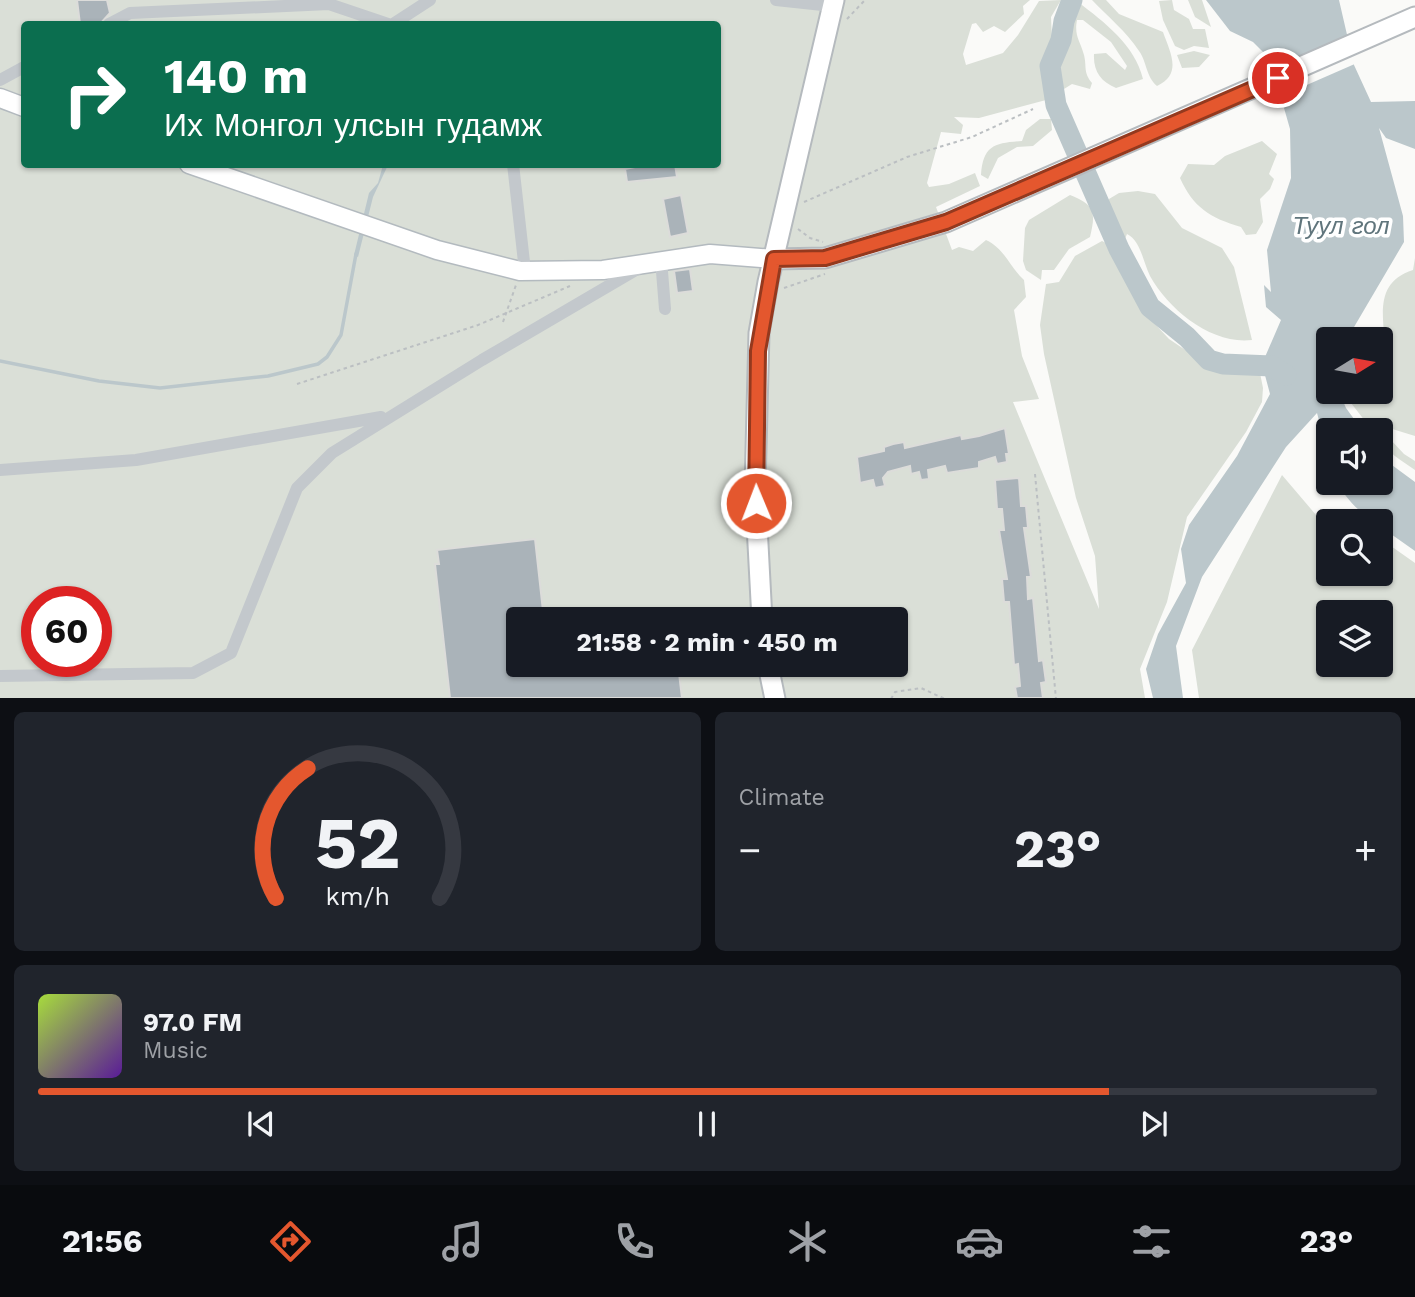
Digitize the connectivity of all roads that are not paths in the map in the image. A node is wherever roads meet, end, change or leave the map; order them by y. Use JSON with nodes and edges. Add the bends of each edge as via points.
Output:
{"nodes":[{"id":1,"x":430,"y":0,"type":"edge"},
{"id":2,"x":776,"y":0,"type":"edge"},
{"id":3,"x":832,"y":9,"type":"edge"},
{"id":4,"x":1415,"y":17,"type":"edge"},
{"id":5,"x":115,"y":21,"type":"edge"},
{"id":6,"x":373,"y":21,"type":"edge"},
{"id":7,"x":396,"y":21,"type":"edge"},
{"id":8,"x":21,"y":69,"type":"edge"},
{"id":9,"x":0,"y":80,"type":"edge"},
{"id":10,"x":0,"y":98,"type":"edge"},
{"id":11,"x":21,"y":106,"type":"edge"},
{"id":12,"x":200,"y":168,"type":"edge"},
{"id":13,"x":513,"y":168,"type":"edge"},
{"id":14,"x":774,"y":259,"type":"junction"},
{"id":15,"x":656,"y":260,"type":"junction"},
{"id":16,"x":523,"y":271,"type":"junction"},
{"id":17,"x":665,"y":309,"type":"dead end"},
{"id":18,"x":388,"y":416,"type":"junction"},
{"id":19,"x":0,"y":470,"type":"edge"},
{"id":20,"x":761,"y":607,"type":"edge"},
{"id":21,"x":0,"y":676,"type":"edge"},
{"id":22,"x":771,"y":677,"type":"edge"},
{"id":23,"x":775,"y":698,"type":"edge"}],
"edges":[{"from":1,"to":7,"type":"street"},
{"from":2,"to":3,"type":"street"},
{"from":3,"to":14,"type":"main road","via":[[789,215]]},
{"from":4,"to":14,"type":"main road","via":[[972,211],[825,258]]},
{"from":5,"to":6,"type":"street","via":[[141,12],[330,4]]},
{"from":8,"to":9,"type":"street"},
{"from":10,"to":11,"type":"street"},
{"from":12,"to":16,"type":"street","via":[[463,258]]},
{"from":13,"to":16,"type":"street"},
{"from":14,"to":15,"type":"street","via":[[710,254]]},
{"from":14,"to":20,"type":"main road","via":[[757,368],[755,487]]},
{"from":15,"to":16,"type":"street","via":[[603,270]]},
{"from":15,"to":17,"type":"street"},
{"from":15,"to":18,"type":"street"},
{"from":18,"to":19,"type":"street","via":[[136,460]]},
{"from":18,"to":21,"type":"street","via":[[332,453],[297,488],[231,653],[193,673]]},
{"from":22,"to":23,"type":"main road"}]}
